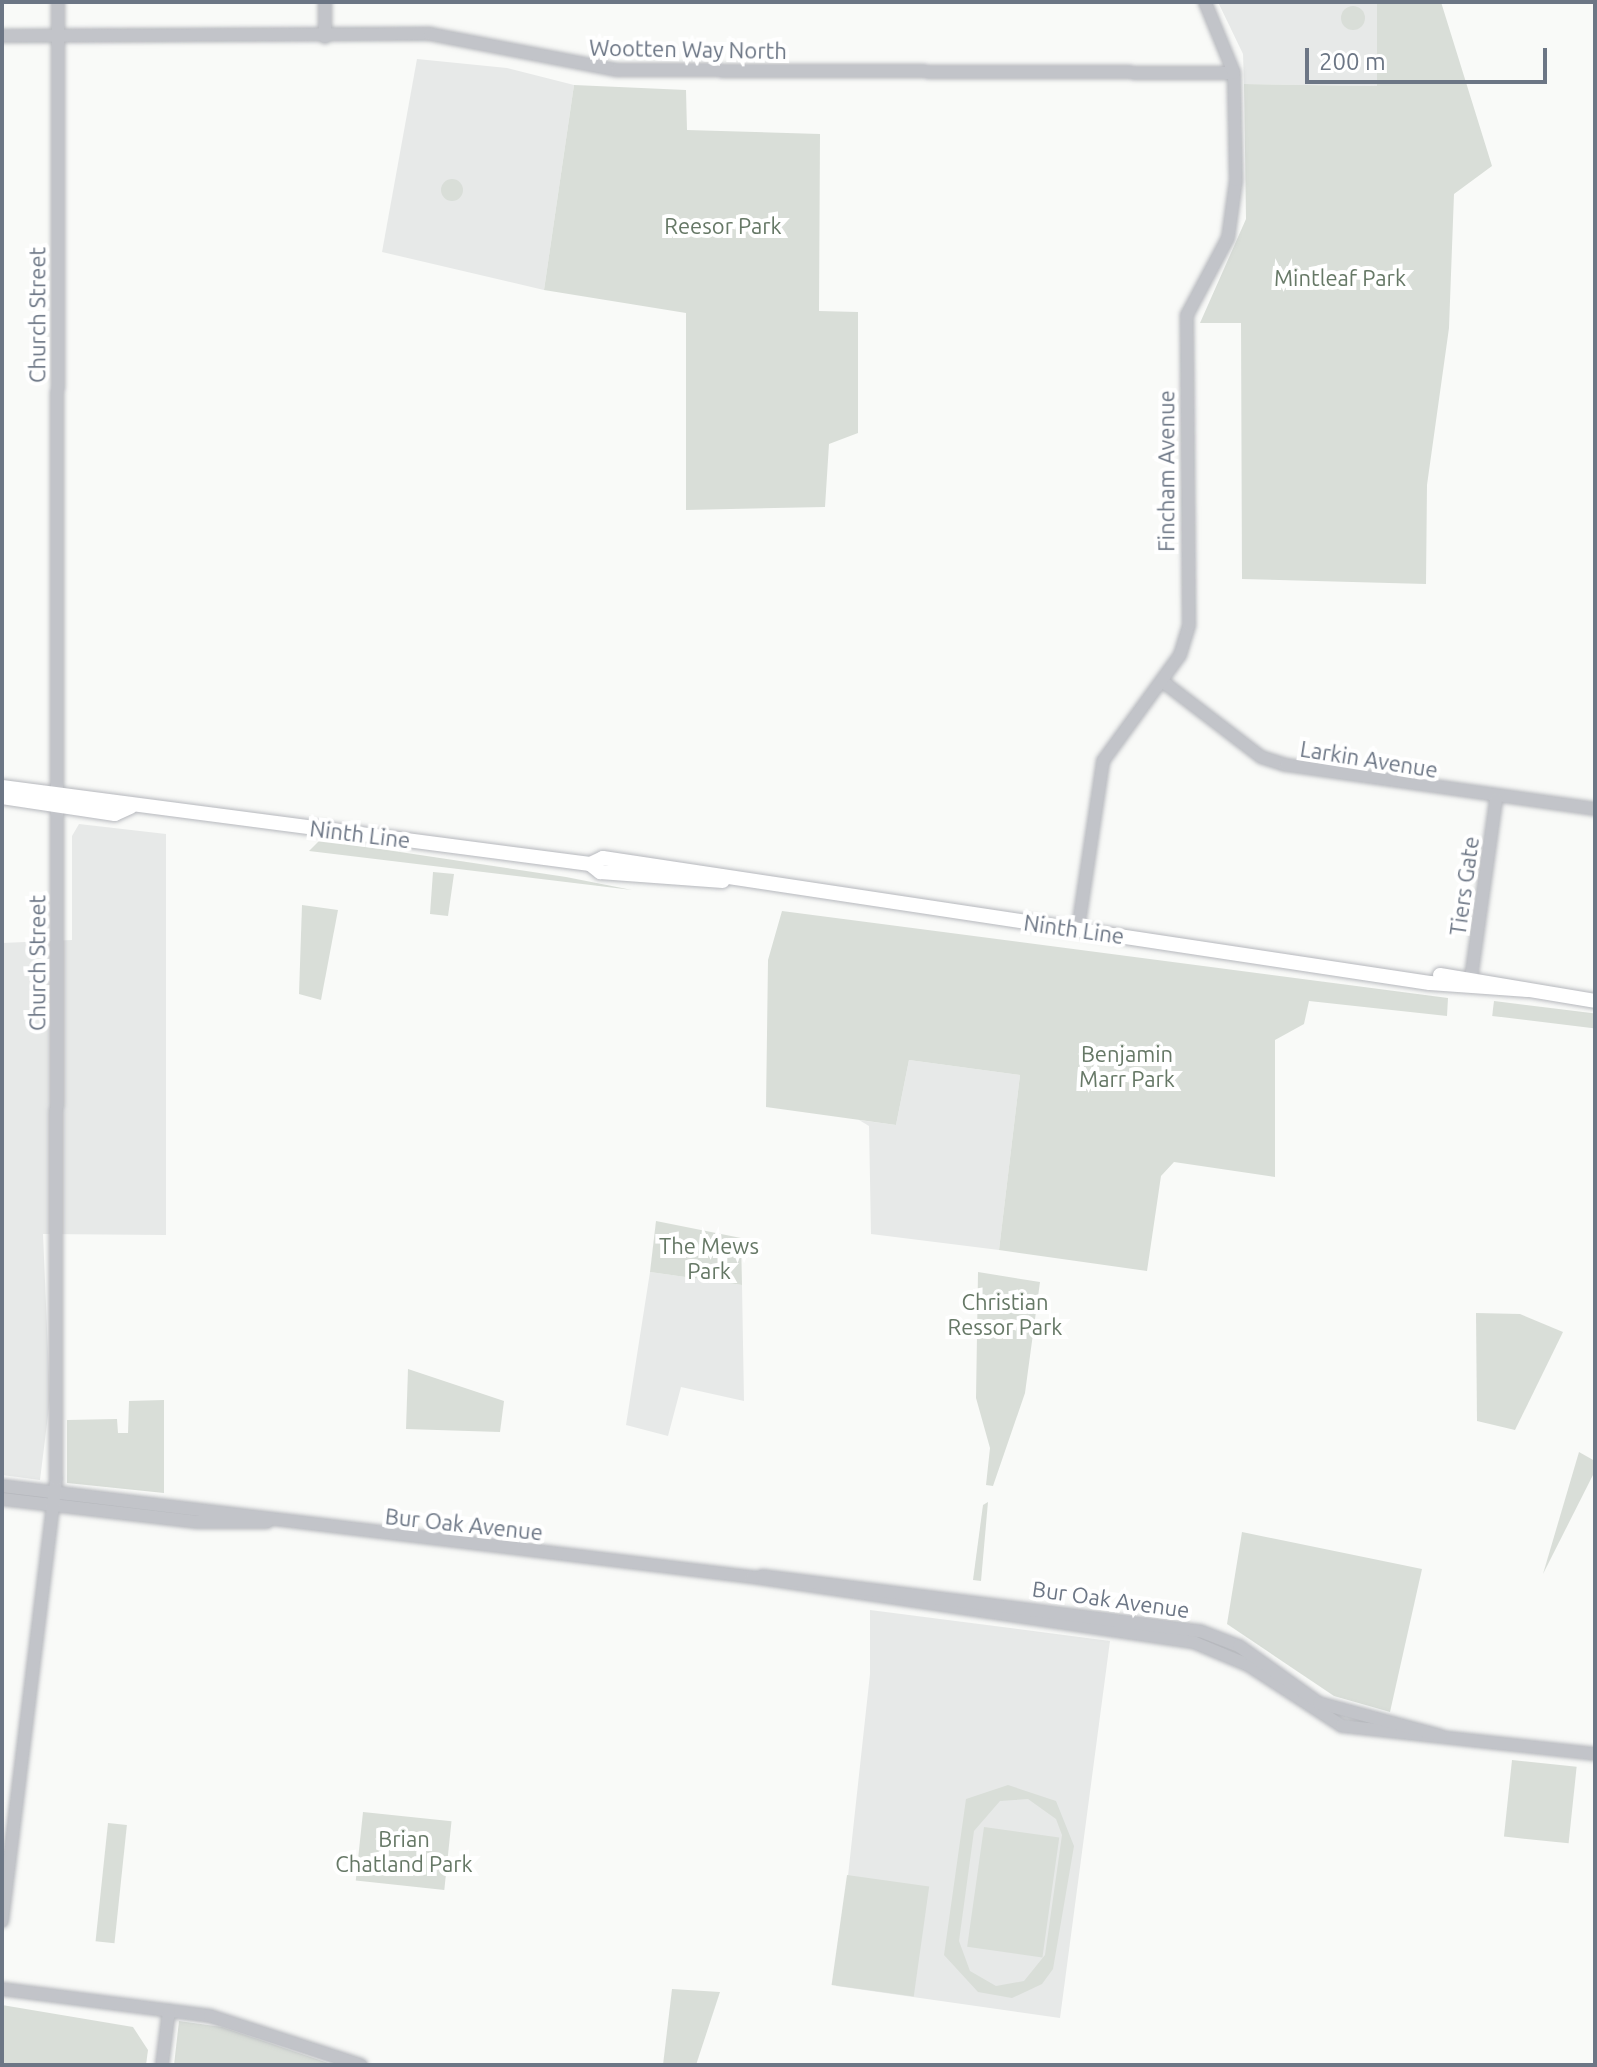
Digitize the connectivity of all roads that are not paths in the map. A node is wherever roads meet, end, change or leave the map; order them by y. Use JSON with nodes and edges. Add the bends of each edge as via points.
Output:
{"nodes":[{"id":1,"x":58,"y":2,"type":"edge"},
{"id":2,"x":325,"y":2,"type":"edge"},
{"id":3,"x":1205,"y":2,"type":"edge"},
{"id":4,"x":2,"y":36,"type":"edge"},
{"id":5,"x":58,"y":36,"type":"junction"},
{"id":6,"x":325,"y":37,"type":"junction"},
{"id":7,"x":1234,"y":73,"type":"junction"},
{"id":8,"x":1162,"y":681,"type":"junction"},
{"id":9,"x":2,"y":787,"type":"edge"},
{"id":10,"x":2,"y":797,"type":"edge"},
{"id":11,"x":58,"y":799,"type":"junction"},
{"id":12,"x":1496,"y":800,"type":"junction"},
{"id":13,"x":1595,"y":809,"type":"edge"},
{"id":14,"x":1078,"y":929,"type":"junction"},
{"id":15,"x":1424,"y":978,"type":"junction"},
{"id":16,"x":1471,"y":978,"type":"junction"},
{"id":17,"x":1528,"y":990,"type":"junction"},
{"id":18,"x":1595,"y":1001,"type":"edge"},
{"id":19,"x":2,"y":1486,"type":"edge"},
{"id":20,"x":53,"y":1498,"type":"junction"},
{"id":21,"x":2,"y":1499,"type":"edge"},
{"id":22,"x":1595,"y":1754,"type":"edge"},
{"id":23,"x":2,"y":1921,"type":"edge"},
{"id":24,"x":2,"y":1989,"type":"edge"},
{"id":25,"x":169,"y":2010,"type":"junction"},
{"id":26,"x":162,"y":2065,"type":"edge"},
{"id":27,"x":361,"y":2065,"type":"edge"}],
"edges":[{"from":1,"to":5,"type":"street","name":"Church Street"},
{"from":2,"to":6,"type":"street"},
{"from":3,"to":7,"type":"street","name":"Fincham Avenue"},
{"from":4,"to":5,"type":"street","name":"Wootten Way North"},
{"from":5,"to":6,"type":"street","name":"Wootten Way North"},
{"from":5,"to":11,"type":"street","name":"Church Street"},
{"from":6,"to":7,"type":"street","name":"Wootten Way North","via":[[430,34],[617,70]]},
{"from":7,"to":8,"type":"street","name":"Fincham Avenue","via":[[1228,238],[1187,315],[1189,625]]},
{"from":8,"to":12,"type":"street","name":"Larkin Avenue","via":[[1261,757]]},
{"from":8,"to":14,"type":"street","name":"Fincham Avenue","via":[[1103,761]]},
{"from":9,"to":11,"type":"main road","name":"Ninth Line"},
{"from":10,"to":11,"type":"main road","name":"Ninth Line"},
{"from":11,"to":14,"type":"main road","name":"Ninth Line","via":[[590,864],[603,858],[723,881]]},
{"from":11,"to":20,"type":"street","name":"Church Street"},
{"from":12,"to":13,"type":"street","name":"Larkin Avenue"},
{"from":12,"to":16,"type":"street","name":"Tiers Gate"},
{"from":14,"to":15,"type":"main road","name":"Ninth Line"},
{"from":15,"to":16,"type":"main road","name":"Ninth Line"},
{"from":15,"to":17,"type":"main road","name":"Ninth Line"},
{"from":16,"to":17,"type":"main road","name":"Ninth Line"},
{"from":17,"to":18,"type":"main road","name":"Ninth Line"},
{"from":19,"to":20,"type":"street","name":"Bur Oak Avenue"},
{"from":20,"to":21,"type":"street","name":"Bur Oak Avenue"},
{"from":20,"to":22,"type":"street","name":"Bur Oak Avenue","via":[[752,1577],[1193,1642],[1248,1665],[1342,1726]]},
{"from":20,"to":23,"type":"street","name":"Church Street"},
{"from":24,"to":25,"type":"street"},
{"from":25,"to":26,"type":"street"},
{"from":25,"to":27,"type":"street","via":[[221,2018]]}]}
